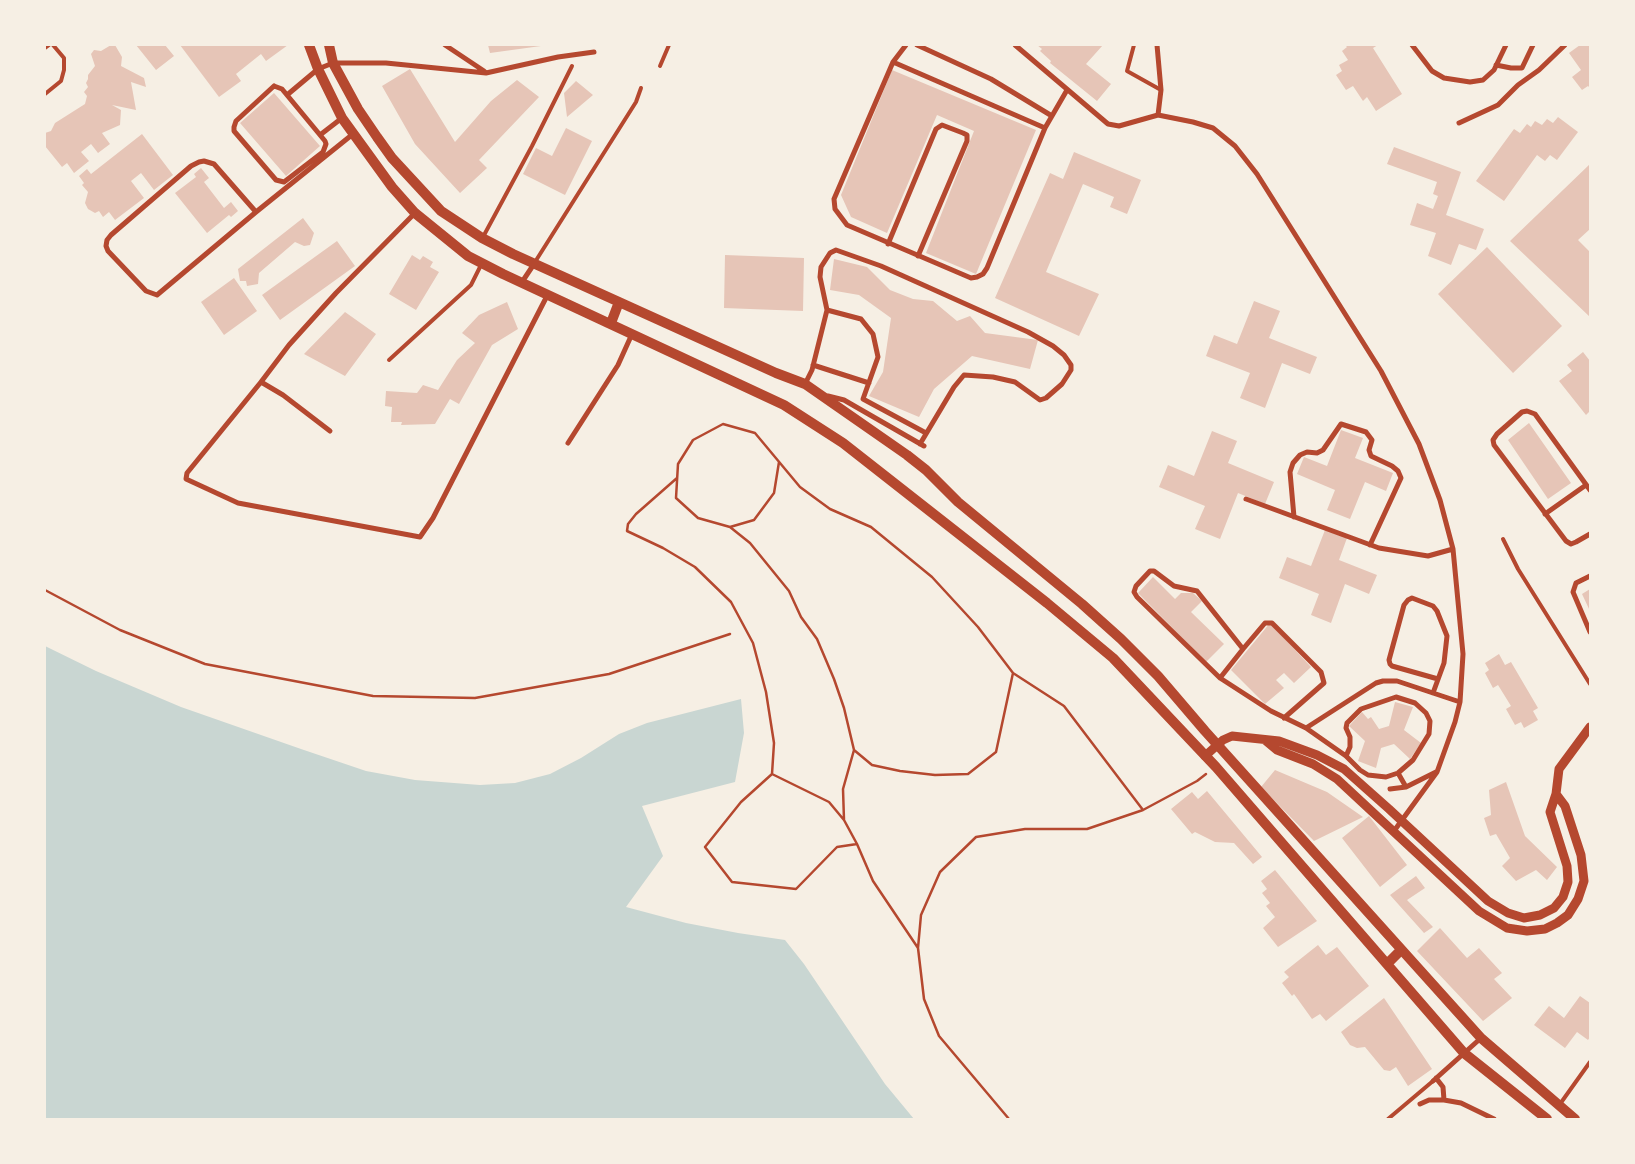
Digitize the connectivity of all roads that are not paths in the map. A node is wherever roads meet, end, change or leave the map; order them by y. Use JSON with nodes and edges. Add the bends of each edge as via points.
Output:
{"nodes":[{"id":1,"x":51,"y":45,"type":"edge"},
{"id":2,"x":309,"y":45,"type":"edge"},
{"id":3,"x":329,"y":45,"type":"edge"},
{"id":4,"x":445,"y":45,"type":"edge"},
{"id":5,"x":595,"y":45,"type":"edge"},
{"id":6,"x":669,"y":45,"type":"edge"},
{"id":7,"x":906,"y":45,"type":"edge"},
{"id":8,"x":916,"y":45,"type":"edge"},
{"id":9,"x":1015,"y":45,"type":"edge"},
{"id":10,"x":1134,"y":45,"type":"edge"},
{"id":11,"x":1157,"y":45,"type":"edge"},
{"id":12,"x":1412,"y":45,"type":"edge"},
{"id":13,"x":1506,"y":45,"type":"edge"},
{"id":14,"x":1533,"y":45,"type":"edge"},
{"id":15,"x":1565,"y":45,"type":"edge"},
{"id":16,"x":45,"y":48,"type":"edge"},
{"id":17,"x":594,"y":52,"type":"joint"},
{"id":18,"x":893,"y":62,"type":"junction"},
{"id":19,"x":334,"y":63,"type":"junction"},
{"id":20,"x":1496,"y":65,"type":"junction"},
{"id":21,"x":572,"y":66,"type":"dead end"},
{"id":22,"x":660,"y":66,"type":"dead end"},
{"id":23,"x":318,"y":69,"type":"junction"},
{"id":24,"x":486,"y":73,"type":"junction"},
{"id":25,"x":641,"y":88,"type":"dead end"},
{"id":26,"x":1067,"y":90,"type":"junction"},
{"id":27,"x":1161,"y":90,"type":"junction"},
{"id":28,"x":45,"y":94,"type":"edge"},
{"id":29,"x":287,"y":96,"type":"junction"},
{"id":30,"x":1158,"y":115,"type":"junction"},
{"id":31,"x":1052,"y":116,"type":"junction"},
{"id":32,"x":342,"y":118,"type":"junction"},
{"id":33,"x":1459,"y":122,"type":"dead end"},
{"id":34,"x":1045,"y":128,"type":"junction"},
{"id":35,"x":354,"y":134,"type":"junction"},
{"id":36,"x":320,"y":135,"type":"junction"},
{"id":37,"x":256,"y":212,"type":"junction"},
{"id":38,"x":415,"y":214,"type":"junction"},
{"id":39,"x":482,"y":238,"type":"junction"},
{"id":40,"x":888,"y":244,"type":"junction"},
{"id":41,"x":918,"y":256,"type":"junction"},
{"id":42,"x":482,"y":263,"type":"junction"},
{"id":43,"x":534,"y":264,"type":"junction"},
{"id":44,"x":522,"y":282,"type":"junction"},
{"id":45,"x":548,"y":294,"type":"junction"},
{"id":46,"x":619,"y":302,"type":"junction"},
{"id":47,"x":827,"y":310,"type":"junction"},
{"id":48,"x":611,"y":323,"type":"junction"},
{"id":49,"x":632,"y":333,"type":"junction"},
{"id":50,"x":389,"y":360,"type":"dead end"},
{"id":51,"x":813,"y":366,"type":"junction"},
{"id":52,"x":261,"y":382,"type":"junction"},
{"id":53,"x":805,"y":384,"type":"junction"},
{"id":54,"x":869,"y":384,"type":"junction"},
{"id":55,"x":820,"y":395,"type":"junction"},
{"id":56,"x":330,"y":431,"type":"dead end"},
{"id":57,"x":926,"y":433,"type":"junction"},
{"id":58,"x":568,"y":443,"type":"dead end"},
{"id":59,"x":1586,"y":485,"type":"junction"},
{"id":60,"x":1590,"y":490,"type":"edge"},
{"id":61,"x":1246,"y":499,"type":"dead end"},
{"id":62,"x":1545,"y":514,"type":"junction"},
{"id":63,"x":1294,"y":517,"type":"junction"},
{"id":64,"x":1590,"y":534,"type":"edge"},
{"id":65,"x":1503,"y":540,"type":"dead end"},
{"id":66,"x":1370,"y":545,"type":"junction"},
{"id":67,"x":1453,"y":550,"type":"junction"},
{"id":68,"x":1590,"y":576,"type":"edge"},
{"id":69,"x":1590,"y":632,"type":"edge"},
{"id":70,"x":1243,"y":649,"type":"junction"},
{"id":71,"x":1220,"y":678,"type":"junction"},
{"id":72,"x":1438,"y":679,"type":"junction"},
{"id":73,"x":1590,"y":684,"type":"edge"},
{"id":74,"x":1433,"y":693,"type":"junction"},
{"id":75,"x":1460,"y":702,"type":"junction"},
{"id":76,"x":1284,"y":718,"type":"junction"},
{"id":77,"x":1590,"y":727,"type":"edge"},
{"id":78,"x":1306,"y":728,"type":"junction"},
{"id":79,"x":1265,"y":740,"type":"junction"},
{"id":80,"x":1218,"y":744,"type":"junction"},
{"id":81,"x":1317,"y":755,"type":"junction"},
{"id":82,"x":1206,"y":756,"type":"junction"},
{"id":83,"x":1346,"y":756,"type":"junction"},
{"id":84,"x":1313,"y":764,"type":"junction"},
{"id":85,"x":1437,"y":772,"type":"junction"},
{"id":86,"x":1398,"y":773,"type":"junction"},
{"id":87,"x":1406,"y":787,"type":"junction"},
{"id":88,"x":1390,"y":789,"type":"dead end"},
{"id":89,"x":1556,"y":794,"type":"junction"},
{"id":90,"x":1402,"y":821,"type":"junction"},
{"id":91,"x":1394,"y":831,"type":"junction"},
{"id":92,"x":1587,"y":883,"type":"edge"},
{"id":93,"x":1402,"y":950,"type":"junction"},
{"id":94,"x":1387,"y":964,"type":"junction"},
{"id":95,"x":1480,"y":1038,"type":"junction"},
{"id":96,"x":1464,"y":1053,"type":"junction"},
{"id":97,"x":1590,"y":1062,"type":"edge"},
{"id":98,"x":1434,"y":1079,"type":"junction"},
{"id":99,"x":1444,"y":1100,"type":"junction"},
{"id":100,"x":1420,"y":1104,"type":"dead end"},
{"id":101,"x":1559,"y":1106,"type":"junction"},
{"id":102,"x":1388,"y":1119,"type":"edge"},
{"id":103,"x":1494,"y":1119,"type":"edge"},
{"id":104,"x":1547,"y":1119,"type":"edge"},
{"id":105,"x":1575,"y":1119,"type":"edge"}],
"edges":[{"from":1,"to":16,"type":"lane"},
{"from":1,"to":28,"type":"lane","via":[[64,58],[64,70],[61,81]]},
{"from":2,"to":23,"type":"main road"},
{"from":3,"to":19,"type":"main road"},
{"from":4,"to":24,"type":"street"},
{"from":5,"to":17,"type":"lane"},
{"from":6,"to":22,"type":"lane"},
{"from":7,"to":18,"type":"street"},
{"from":8,"to":31,"type":"street","via":[[991,79]]},
{"from":9,"to":26,"type":"street"},
{"from":10,"to":27,"type":"lane","via":[[1128,71]]},
{"from":11,"to":27,"type":"street"},
{"from":12,"to":20,"type":"street","via":[[1432,71],[1444,78],[1470,82],[1483,80]]},
{"from":13,"to":20,"type":"street"},
{"from":14,"to":20,"type":"street","via":[[1522,68]]},
{"from":15,"to":33,"type":"street","via":[[1498,105]]},
{"from":17,"to":24,"type":"street"},
{"from":18,"to":34,"type":"street"},
{"from":18,"to":40,"type":"street","via":[[834,199],[835,209],[847,225]]},
{"from":19,"to":23,"type":"street"},
{"from":19,"to":24,"type":"street","via":[[386,63]]},
{"from":19,"to":39,"type":"main road","via":[[358,109],[392,158],[441,211]]},
{"from":21,"to":39,"type":"lane"},
{"from":23,"to":29,"type":"street"},
{"from":23,"to":32,"type":"main road"},
{"from":25,"to":43,"type":"lane","via":[[636,102]]},
{"from":26,"to":30,"type":"street","via":[[1108,124],[1120,126]]},
{"from":26,"to":31,"type":"street"},
{"from":27,"to":30,"type":"street"},
{"from":29,"to":36,"type":"street"},
{"from":29,"to":36,"type":"street","via":[[274,86],[236,121],[234,130],[276,180],[284,182],[324,152],[326,144]]},
{"from":30,"to":67,"type":"street","via":[[1213,128],[1235,146],[1257,174],[1381,371],[1419,444],[1440,500]]},
{"from":31,"to":34,"type":"street"},
{"from":32,"to":35,"type":"main road"},
{"from":32,"to":36,"type":"street"},
{"from":34,"to":41,"type":"street","via":[[983,274],[971,278]]},
{"from":35,"to":37,"type":"street"},
{"from":35,"to":38,"type":"main road"},
{"from":37,"to":37,"type":"street","via":[[157,295],[146,291],[106,246],[111,235],[199,162],[214,164]]},
{"from":38,"to":42,"type":"main road","via":[[468,256]]},
{"from":38,"to":52,"type":"street","via":[[336,293]]},
{"from":39,"to":43,"type":"main road"},
{"from":40,"to":41,"type":"street"},
{"from":40,"to":41,"type":"street","via":[[936,129],[942,125],[964,133],[967,141]]},
{"from":42,"to":44,"type":"main road"},
{"from":42,"to":50,"type":"lane","via":[[470,285]]},
{"from":43,"to":44,"type":"street"},
{"from":43,"to":46,"type":"main road"},
{"from":44,"to":45,"type":"main road"},
{"from":45,"to":48,"type":"main road"},
{"from":45,"to":52,"type":"street","via":[[433,518],[420,537],[238,503],[186,479],[187,473]]},
{"from":46,"to":48,"type":"main road"},
{"from":46,"to":53,"type":"main road"},
{"from":47,"to":51,"type":"street"},
{"from":47,"to":54,"type":"street","via":[[861,319],[873,334],[878,356]]},
{"from":47,"to":57,"type":"street","via":[[821,267],[824,259],[836,250],[881,266],[1028,332],[1053,346],[1071,365],[1062,384],[1040,400],[1015,382],[964,375]]},
{"from":48,"to":49,"type":"main road"},
{"from":49,"to":58,"type":"street","via":[[618,366]]},
{"from":49,"to":82,"type":"main road","via":[[784,405],[843,443],[1113,658]]},
{"from":51,"to":53,"type":"street"},
{"from":51,"to":54,"type":"street"},
{"from":52,"to":56,"type":"street","via":[[283,394]]},
{"from":53,"to":55,"type":"main road"},
{"from":54,"to":57,"type":"street","via":[[864,399]]},
{"from":55,"to":57,"type":"street","via":[[844,400],[922,445]]},
{"from":55,"to":80,"type":"main road","via":[[926,470],[958,502],[1122,639]]},
{"from":59,"to":60,"type":"street"},
{"from":59,"to":62,"type":"street"},
{"from":59,"to":62,"type":"street","via":[[1535,414],[1528,410],[1522,412],[1496,434],[1494,445]]},
{"from":61,"to":63,"type":"street"},
{"from":62,"to":64,"type":"street","via":[[1571,544]]},
{"from":63,"to":66,"type":"street"},
{"from":63,"to":66,"type":"street","via":[[1290,472],[1293,463],[1300,455],[1323,450],[1342,424],[1366,432],[1372,440],[1371,456],[1398,470],[1401,478]]},
{"from":65,"to":73,"type":"lane"},
{"from":66,"to":67,"type":"street","via":[[1428,556]]},
{"from":67,"to":75,"type":"street","via":[[1463,654]]},
{"from":68,"to":69,"type":"street","via":[[1576,583],[1573,592]]},
{"from":70,"to":71,"type":"street"},
{"from":70,"to":71,"type":"street","via":[[1198,590],[1174,586],[1154,571],[1150,571],[1136,586],[1134,592],[1137,597]]},
{"from":70,"to":76,"type":"street","via":[[1265,624],[1272,622],[1321,672],[1324,683]]},
{"from":71,"to":76,"type":"street"},
{"from":72,"to":72,"type":"street","via":[[1390,664],[1404,605],[1412,598],[1433,606],[1447,636],[1444,663]]},
{"from":72,"to":74,"type":"street"},
{"from":74,"to":75,"type":"street"},
{"from":74,"to":78,"type":"street","via":[[1397,681],[1383,681]]},
{"from":75,"to":85,"type":"street"},
{"from":76,"to":78,"type":"street"},
{"from":77,"to":89,"type":"street","via":[[1559,769]]},
{"from":78,"to":83,"type":"street"},
{"from":79,"to":80,"type":"street","via":[[1232,736]]},
{"from":79,"to":81,"type":"street","via":[[1279,741]]},
{"from":79,"to":84,"type":"street","via":[[1276,750]]},
{"from":80,"to":82,"type":"street"},
{"from":80,"to":93,"type":"main road"},
{"from":81,"to":84,"type":"street"},
{"from":81,"to":90,"type":"street","via":[[1344,769]]},
{"from":82,"to":94,"type":"main road"},
{"from":83,"to":86,"type":"street","via":[[1368,775],[1386,777]]},
{"from":83,"to":86,"type":"street","via":[[1350,747],[1347,723],[1361,709],[1396,697],[1415,703],[1430,721],[1428,734],[1413,760]]},
{"from":84,"to":91,"type":"street","via":[[1337,779]]},
{"from":85,"to":87,"type":"street"},
{"from":85,"to":90,"type":"street"},
{"from":86,"to":87,"type":"street"},
{"from":87,"to":88,"type":"street"},
{"from":89,"to":90,"type":"street","via":[[1550,812],[1567,866],[1568,882],[1564,897],[1554,908],[1524,918],[1488,902]]},
{"from":89,"to":92,"type":"street","via":[[1565,806]]},
{"from":90,"to":91,"type":"street"},
{"from":91,"to":92,"type":"street","via":[[1479,911],[1507,928],[1527,931],[1545,929],[1558,923],[1568,915]]},
{"from":93,"to":94,"type":"main road"},
{"from":93,"to":95,"type":"main road"},
{"from":94,"to":96,"type":"main road"},
{"from":95,"to":96,"type":"street"},
{"from":95,"to":101,"type":"main road"},
{"from":96,"to":98,"type":"street"},
{"from":96,"to":104,"type":"main road"},
{"from":97,"to":101,"type":"lane"},
{"from":98,"to":99,"type":"street","via":[[1443,1087]]},
{"from":98,"to":102,"type":"lane"},
{"from":99,"to":100,"type":"street"},
{"from":99,"to":103,"type":"street","via":[[1461,1103]]},
{"from":101,"to":105,"type":"main road"}]}
